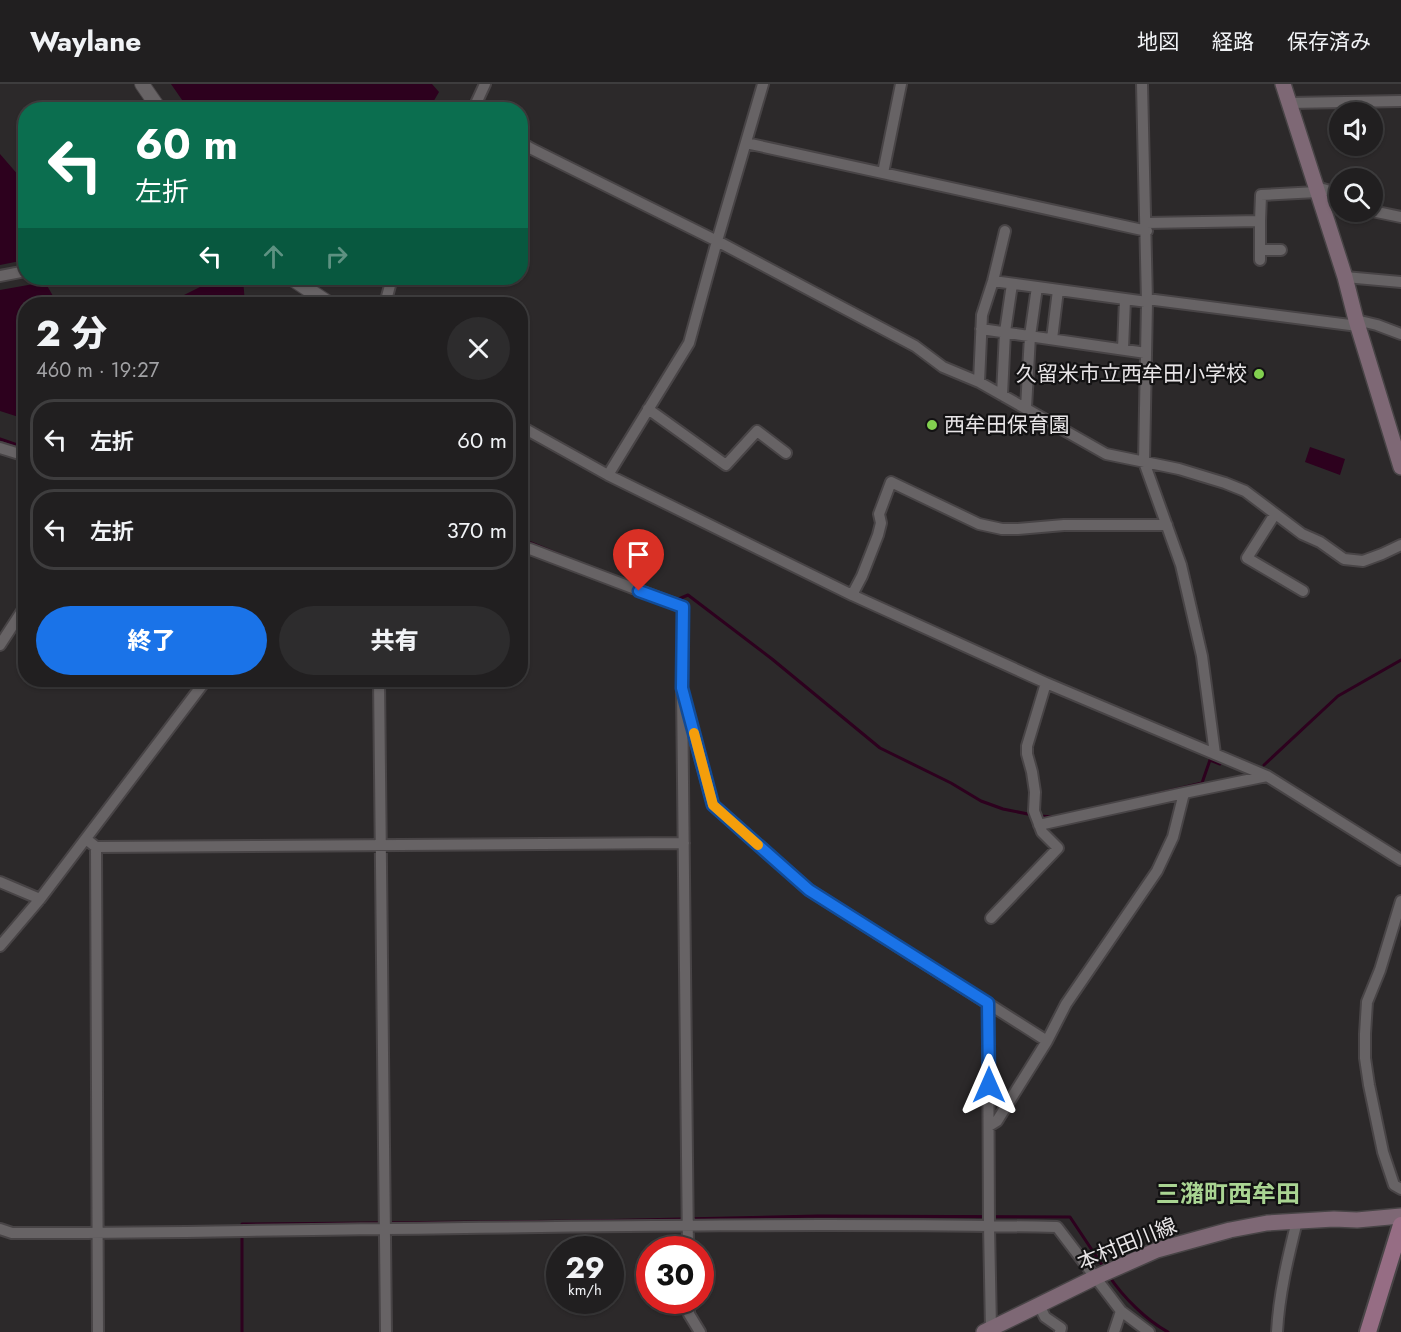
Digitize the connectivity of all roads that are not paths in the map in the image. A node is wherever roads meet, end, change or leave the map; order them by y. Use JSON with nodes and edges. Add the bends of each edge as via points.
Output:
{"nodes":[{"id":1,"x":142,"y":84,"type":"edge"},
{"id":2,"x":485,"y":84,"type":"edge"},
{"id":3,"x":763,"y":84,"type":"edge"},
{"id":4,"x":901,"y":84,"type":"edge"},
{"id":5,"x":1142,"y":84,"type":"edge"},
{"id":6,"x":1283,"y":84,"type":"edge"},
{"id":7,"x":1401,"y":101,"type":"edge"},
{"id":8,"x":154,"y":102,"type":"edge"},
{"id":9,"x":476,"y":102,"type":"edge"},
{"id":10,"x":1288,"y":103,"type":"junction"},
{"id":11,"x":746,"y":143,"type":"junction"},
{"id":12,"x":528,"y":147,"type":"edge"},
{"id":13,"x":883,"y":173,"type":"junction"},
{"id":14,"x":1317,"y":189,"type":"junction"},
{"id":15,"x":1329,"y":191,"type":"edge"},
{"id":16,"x":1383,"y":213,"type":"edge"},
{"id":17,"x":1401,"y":217,"type":"edge"},
{"id":18,"x":1260,"y":221,"type":"junction"},
{"id":19,"x":1147,"y":227,"type":"junction"},
{"id":20,"x":1005,"y":231,"type":"dead end"},
{"id":21,"x":717,"y":241,"type":"junction"},
{"id":22,"x":1281,"y":250,"type":"dead end"},
{"id":23,"x":18,"y":273,"type":"edge"},
{"id":24,"x":0,"y":276,"type":"edge"},
{"id":25,"x":1345,"y":277,"type":"junction"},
{"id":26,"x":993,"y":281,"type":"junction"},
{"id":27,"x":1401,"y":282,"type":"edge"},
{"id":28,"x":1012,"y":284,"type":"junction"},
{"id":29,"x":302,"y":285,"type":"edge"},
{"id":30,"x":1037,"y":287,"type":"junction"},
{"id":31,"x":1058,"y":290,"type":"junction"},
{"id":32,"x":320,"y":297,"type":"edge"},
{"id":33,"x":1125,"y":299,"type":"junction"},
{"id":34,"x":1147,"y":300,"type":"junction"},
{"id":35,"x":1357,"y":323,"type":"junction"},
{"id":36,"x":981,"y":329,"type":"junction"},
{"id":37,"x":1005,"y":332,"type":"junction"},
{"id":38,"x":1401,"y":334,"type":"edge"},
{"id":39,"x":1030,"y":336,"type":"junction"},
{"id":40,"x":1052,"y":339,"type":"junction"},
{"id":41,"x":1124,"y":350,"type":"junction"},
{"id":42,"x":1146,"y":353,"type":"junction"},
{"id":43,"x":979,"y":382,"type":"junction"},
{"id":44,"x":1002,"y":395,"type":"junction"},
{"id":45,"x":1026,"y":408,"type":"junction"},
{"id":46,"x":648,"y":409,"type":"junction"},
{"id":47,"x":528,"y":430,"type":"edge"},
{"id":48,"x":0,"y":448,"type":"edge"},
{"id":49,"x":786,"y":453,"type":"dead end"},
{"id":50,"x":18,"y":454,"type":"edge"},
{"id":51,"x":1144,"y":462,"type":"junction"},
{"id":52,"x":1401,"y":467,"type":"edge"},
{"id":53,"x":608,"y":475,"type":"junction"},
{"id":54,"x":1275,"y":514,"type":"junction"},
{"id":55,"x":1167,"y":525,"type":"junction"},
{"id":56,"x":1401,"y":545,"type":"edge"},
{"id":57,"x":528,"y":549,"type":"edge"},
{"id":58,"x":1303,"y":591,"type":"dead end"},
{"id":59,"x":852,"y":595,"type":"junction"},
{"id":60,"x":18,"y":617,"type":"edge"},
{"id":61,"x":0,"y":645,"type":"edge"},
{"id":62,"x":1046,"y":683,"type":"junction"},
{"id":63,"x":201,"y":687,"type":"edge"},
{"id":64,"x":379,"y":687,"type":"edge"},
{"id":65,"x":682,"y":688,"type":"junction"},
{"id":66,"x":1215,"y":754,"type":"junction"},
{"id":67,"x":1267,"y":776,"type":"junction"},
{"id":68,"x":1184,"y":793,"type":"junction"},
{"id":69,"x":1040,"y":825,"type":"junction"},
{"id":70,"x":86,"y":839,"type":"junction"},
{"id":71,"x":684,"y":843,"type":"junction"},
{"id":72,"x":381,"y":845,"type":"junction"},
{"id":73,"x":96,"y":847,"type":"junction"},
{"id":74,"x":1401,"y":860,"type":"edge"},
{"id":75,"x":0,"y":882,"type":"edge"},
{"id":76,"x":40,"y":899,"type":"junction"},
{"id":77,"x":1401,"y":901,"type":"edge"},
{"id":78,"x":991,"y":918,"type":"dead end"},
{"id":79,"x":0,"y":946,"type":"edge"},
{"id":80,"x":988,"y":1003,"type":"junction"},
{"id":81,"x":1047,"y":1041,"type":"junction"},
{"id":82,"x":989,"y":1126,"type":"junction"},
{"id":83,"x":1401,"y":1189,"type":"edge"},
{"id":84,"x":1401,"y":1216,"type":"edge"},
{"id":85,"x":1297,"y":1221,"type":"junction"},
{"id":86,"x":1401,"y":1225,"type":"edge"},
{"id":87,"x":989,"y":1226,"type":"junction"},
{"id":88,"x":688,"y":1227,"type":"junction"},
{"id":89,"x":384,"y":1229,"type":"junction"},
{"id":90,"x":0,"y":1230,"type":"edge"},
{"id":91,"x":98,"y":1234,"type":"junction"},
{"id":92,"x":688,"y":1236,"type":"edge"},
{"id":93,"x":1096,"y":1277,"type":"junction"},
{"id":94,"x":1039,"y":1305,"type":"junction"},
{"id":95,"x":1121,"y":1311,"type":"junction"},
{"id":96,"x":689,"y":1314,"type":"edge"},
{"id":97,"x":989,"y":1331,"type":"edge"},
{"id":98,"x":98,"y":1332,"type":"edge"},
{"id":99,"x":386,"y":1332,"type":"edge"},
{"id":100,"x":700,"y":1332,"type":"edge"},
{"id":101,"x":1060,"y":1332,"type":"edge"},
{"id":102,"x":1114,"y":1332,"type":"edge"},
{"id":103,"x":1149,"y":1332,"type":"edge"},
{"id":104,"x":1277,"y":1332,"type":"edge"},
{"id":105,"x":1368,"y":1332,"type":"edge"}],
"edges":[{"from":1,"to":8,"type":"street"},
{"from":2,"to":9,"type":"street"},
{"from":3,"to":11,"type":"street"},
{"from":4,"to":13,"type":"street"},
{"from":5,"to":19,"type":"street"},
{"from":6,"to":10,"type":"main road"},
{"from":7,"to":10,"type":"street"},
{"from":10,"to":14,"type":"main road"},
{"from":11,"to":13,"type":"street"},
{"from":11,"to":21,"type":"street"},
{"from":12,"to":21,"type":"street"},
{"from":13,"to":19,"type":"street"},
{"from":14,"to":15,"type":"street"},
{"from":14,"to":18,"type":"street","via":[[1261,195]]},
{"from":14,"to":25,"type":"main road"},
{"from":16,"to":17,"type":"street"},
{"from":18,"to":19,"type":"street"},
{"from":18,"to":22,"type":"street","via":[[1260,255]]},
{"from":19,"to":34,"type":"street"},
{"from":20,"to":26,"type":"street"},
{"from":21,"to":43,"type":"street","via":[[915,346],[943,367]]},
{"from":21,"to":46,"type":"street","via":[[689,343]]},
{"from":23,"to":24,"type":"street"},
{"from":25,"to":27,"type":"street"},
{"from":25,"to":35,"type":"main road"},
{"from":26,"to":28,"type":"street"},
{"from":26,"to":36,"type":"street"},
{"from":28,"to":30,"type":"street"},
{"from":28,"to":37,"type":"street"},
{"from":29,"to":32,"type":"street"},
{"from":30,"to":31,"type":"street"},
{"from":30,"to":39,"type":"street"},
{"from":31,"to":33,"type":"street"},
{"from":31,"to":40,"type":"street"},
{"from":33,"to":34,"type":"street"},
{"from":33,"to":41,"type":"street"},
{"from":34,"to":35,"type":"street"},
{"from":34,"to":42,"type":"street"},
{"from":35,"to":38,"type":"street"},
{"from":35,"to":52,"type":"main road"},
{"from":36,"to":37,"type":"street"},
{"from":36,"to":43,"type":"street"},
{"from":37,"to":39,"type":"street"},
{"from":37,"to":44,"type":"street"},
{"from":39,"to":40,"type":"street"},
{"from":39,"to":45,"type":"street"},
{"from":40,"to":41,"type":"street"},
{"from":41,"to":42,"type":"street"},
{"from":42,"to":51,"type":"street"},
{"from":43,"to":44,"type":"street"},
{"from":44,"to":45,"type":"street"},
{"from":45,"to":51,"type":"street","via":[[1106,454]]},
{"from":46,"to":49,"type":"street","via":[[726,465],[757,431]]},
{"from":46,"to":53,"type":"street"},
{"from":47,"to":53,"type":"street"},
{"from":48,"to":50,"type":"street"},
{"from":51,"to":54,"type":"street","via":[[1225,483],[1245,491]]},
{"from":51,"to":55,"type":"street"},
{"from":53,"to":59,"type":"street"},
{"from":54,"to":56,"type":"street","via":[[1344,559],[1363,561]]},
{"from":54,"to":58,"type":"street","via":[[1247,558]]},
{"from":55,"to":59,"type":"street","via":[[1002,529],[979,524],[891,482],[879,514],[878,535]]},
{"from":55,"to":66,"type":"street","via":[[1181,565],[1202,656]]},
{"from":57,"to":65,"type":"street","via":[[683,607]]},
{"from":59,"to":62,"type":"street"},
{"from":60,"to":61,"type":"street"},
{"from":62,"to":66,"type":"street"},
{"from":62,"to":69,"type":"street","via":[[1027,746],[1035,792],[1034,811]]},
{"from":63,"to":70,"type":"street"},
{"from":64,"to":72,"type":"street"},
{"from":65,"to":71,"type":"street"},
{"from":65,"to":80,"type":"street","via":[[713,805],[809,890]]},
{"from":66,"to":67,"type":"street"},
{"from":67,"to":68,"type":"street"},
{"from":67,"to":74,"type":"street"},
{"from":68,"to":69,"type":"street"},
{"from":68,"to":81,"type":"street","via":[[1173,837],[1157,872],[1066,1004]]},
{"from":69,"to":78,"type":"street","via":[[1058,848]]},
{"from":70,"to":73,"type":"street"},
{"from":70,"to":76,"type":"street"},
{"from":71,"to":72,"type":"street"},
{"from":71,"to":88,"type":"street"},
{"from":72,"to":73,"type":"street"},
{"from":72,"to":89,"type":"street"},
{"from":73,"to":91,"type":"street"},
{"from":75,"to":76,"type":"street"},
{"from":76,"to":79,"type":"street"},
{"from":77,"to":83,"type":"street","via":[[1367,1002],[1365,1058],[1383,1152],[1394,1185]]},
{"from":80,"to":81,"type":"street"},
{"from":80,"to":82,"type":"street"},
{"from":81,"to":82,"type":"street","via":[[997,1121]]},
{"from":82,"to":87,"type":"street"},
{"from":84,"to":85,"type":"main road","name":"本村田川線"},
{"from":85,"to":93,"type":"main road","name":"本村田川線","via":[[1230,1230],[1157,1250]]},
{"from":85,"to":104,"type":"street","via":[[1285,1270]]},
{"from":86,"to":105,"type":"main road"},
{"from":87,"to":88,"type":"street"},
{"from":87,"to":93,"type":"street","via":[[1057,1227]]},
{"from":87,"to":97,"type":"street"},
{"from":88,"to":89,"type":"street"},
{"from":88,"to":92,"type":"street"},
{"from":89,"to":91,"type":"street"},
{"from":89,"to":99,"type":"street"},
{"from":90,"to":91,"type":"street"},
{"from":91,"to":98,"type":"street"},
{"from":93,"to":94,"type":"main road","name":"本村田川線"},
{"from":93,"to":95,"type":"street"},
{"from":94,"to":97,"type":"main road","name":"本村田川線"},
{"from":94,"to":101,"type":"street","via":[[1045,1317],[1061,1328]]},
{"from":95,"to":102,"type":"street"},
{"from":95,"to":103,"type":"street"},
{"from":96,"to":100,"type":"street"}]}
